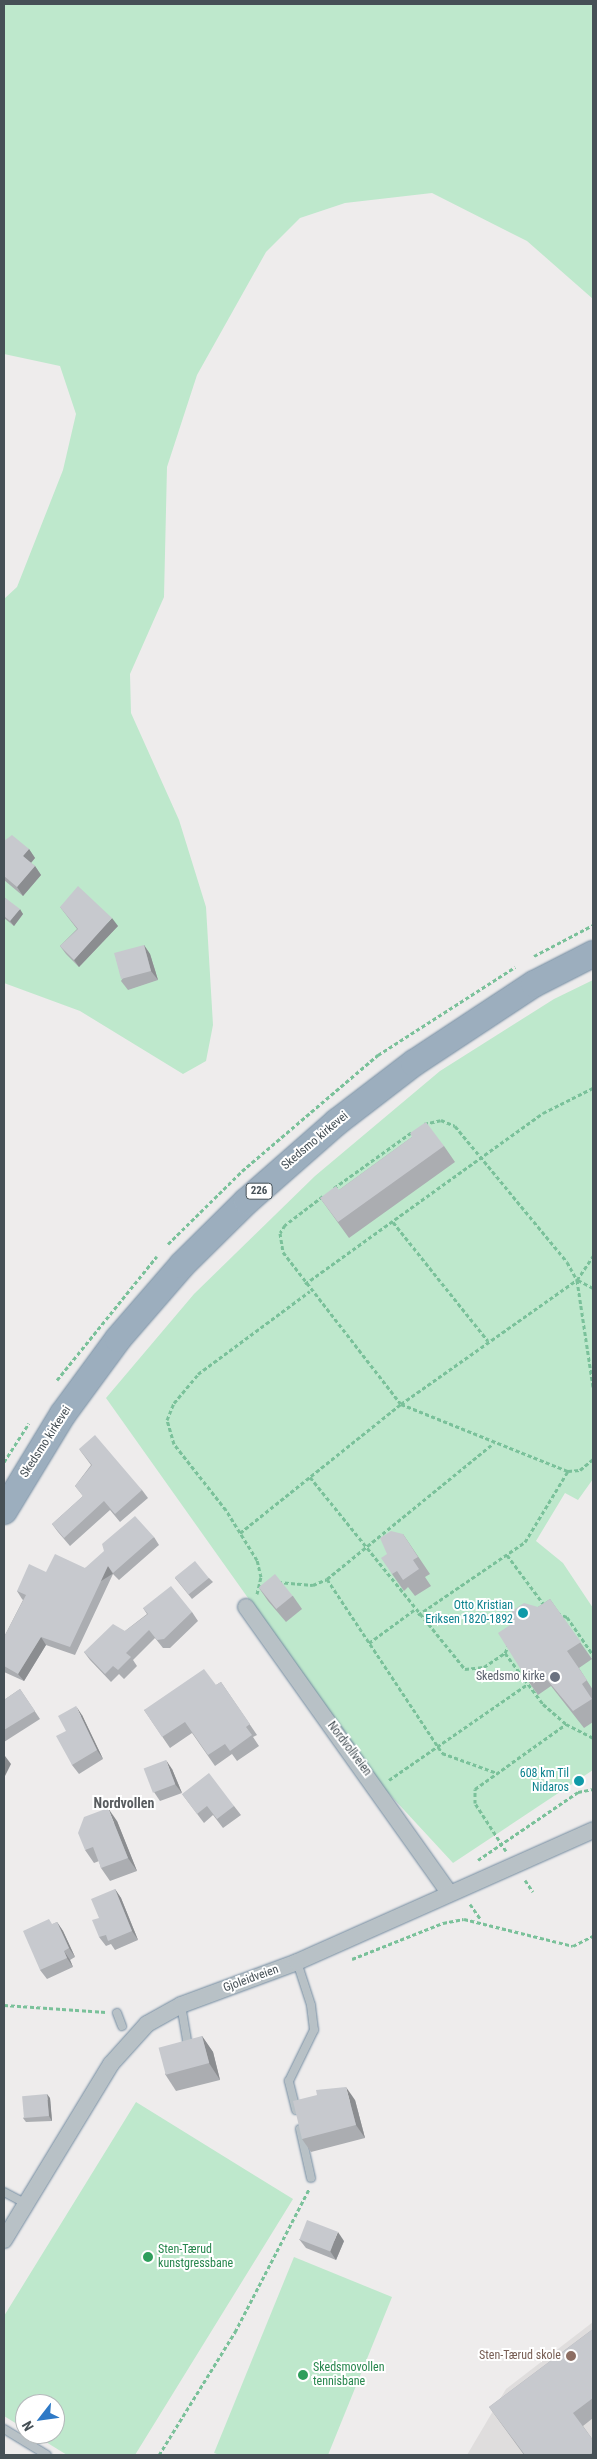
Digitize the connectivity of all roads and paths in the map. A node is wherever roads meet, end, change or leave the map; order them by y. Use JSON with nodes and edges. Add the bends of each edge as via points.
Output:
{"nodes":[{"id":1,"x":593,"y":954,"type":"edge"},
{"id":2,"x":593,"y":1088,"type":"edge"},
{"id":3,"x":269,"y":1148,"type":"dead end"},
{"id":4,"x":482,"y":1158,"type":"junction"},
{"id":5,"x":249,"y":1165,"type":"dead end"},
{"id":6,"x":393,"y":1222,"type":"junction"},
{"id":7,"x":593,"y":1256,"type":"edge"},
{"id":8,"x":577,"y":1280,"type":"junction"},
{"id":9,"x":305,"y":1284,"type":"junction"},
{"id":10,"x":593,"y":1288,"type":"edge"},
{"id":11,"x":310,"y":1291,"type":"junction"},
{"id":12,"x":488,"y":1341,"type":"junction"},
{"id":13,"x":593,"y":1387,"type":"edge"},
{"id":14,"x":401,"y":1404,"type":"junction"},
{"id":15,"x":494,"y":1442,"type":"junction"},
{"id":16,"x":593,"y":1459,"type":"edge"},
{"id":17,"x":568,"y":1472,"type":"junction"},
{"id":18,"x":310,"y":1477,"type":"junction"},
{"id":19,"x":4,"y":1511,"type":"edge"},
{"id":20,"x":240,"y":1533,"type":"junction"},
{"id":21,"x":367,"y":1547,"type":"junction"},
{"id":22,"x":507,"y":1555,"type":"junction"},
{"id":23,"x":261,"y":1577,"type":"junction"},
{"id":24,"x":327,"y":1579,"type":"junction"},
{"id":25,"x":246,"y":1607,"type":"joint"},
{"id":26,"x":414,"y":1610,"type":"junction"},
{"id":27,"x":418,"y":1615,"type":"junction"},
{"id":28,"x":511,"y":1639,"type":"edge"},
{"id":29,"x":370,"y":1643,"type":"junction"},
{"id":30,"x":505,"y":1653,"type":"junction"},
{"id":31,"x":593,"y":1655,"type":"edge"},
{"id":32,"x":526,"y":1685,"type":"junction"},
{"id":33,"x":566,"y":1724,"type":"junction"},
{"id":34,"x":593,"y":1738,"type":"edge"},
{"id":35,"x":438,"y":1748,"type":"junction"},
{"id":36,"x":497,"y":1773,"type":"junction"},
{"id":37,"x":378,"y":1788,"type":"junction"},
{"id":38,"x":593,"y":1789,"type":"edge"},
{"id":39,"x":593,"y":1830,"type":"edge"},
{"id":40,"x":502,"y":1844,"type":"junction"},
{"id":41,"x":511,"y":1857,"type":"dead end"},
{"id":42,"x":520,"y":1871,"type":"dead end"},
{"id":43,"x":447,"y":1888,"type":"junction"},
{"id":44,"x":533,"y":1892,"type":"dead end"},
{"id":45,"x":593,"y":1936,"type":"edge"},
{"id":46,"x":344,"y":1961,"type":"dead end"},
{"id":47,"x":297,"y":1962,"type":"junction"},
{"id":48,"x":4,"y":2005,"type":"edge"},
{"id":49,"x":181,"y":2005,"type":"junction"},
{"id":50,"x":117,"y":2013,"type":"joint"},
{"id":51,"x":122,"y":2026,"type":"dead end"},
{"id":52,"x":188,"y":2046,"type":"edge"},
{"id":53,"x":311,"y":2178,"type":"joint"},
{"id":54,"x":4,"y":2192,"type":"edge"},
{"id":55,"x":25,"y":2203,"type":"junction"},
{"id":56,"x":4,"y":2240,"type":"edge"},
{"id":57,"x":4,"y":2429,"type":"edge"},
{"id":58,"x":47,"y":2455,"type":"edge"},
{"id":59,"x":159,"y":2455,"type":"edge"}],
"edges":[{"from":1,"to":19,"type":"highway","name":"Skedsmo kirkevei","number":"226","via":[[534,984],[414,1063],[336,1122],[247,1201],[182,1265],[118,1339],[63,1414]]},
{"from":2,"to":4,"type":"path","via":[[560,1102]]},
{"from":3,"to":5,"type":"path"},
{"from":4,"to":6,"type":"path"},
{"from":4,"to":8,"type":"path"},
{"from":4,"to":9,"type":"path","via":[[448,1121],[433,1120],[410,1134],[285,1225],[280,1233],[283,1252]]},
{"from":6,"to":9,"type":"path"},
{"from":6,"to":12,"type":"path"},
{"from":7,"to":8,"type":"path"},
{"from":8,"to":10,"type":"path"},
{"from":8,"to":12,"type":"path"},
{"from":8,"to":13,"type":"path"},
{"from":9,"to":11,"type":"path"},
{"from":11,"to":14,"type":"path"},
{"from":11,"to":20,"type":"path","via":[[198,1374],[169,1412],[167,1428],[174,1444]]},
{"from":12,"to":14,"type":"path"},
{"from":14,"to":15,"type":"path"},
{"from":14,"to":18,"type":"path"},
{"from":15,"to":17,"type":"path"},
{"from":15,"to":21,"type":"path"},
{"from":16,"to":17,"type":"path","via":[[580,1470]]},
{"from":17,"to":22,"type":"path","via":[[530,1537]]},
{"from":18,"to":20,"type":"path"},
{"from":18,"to":21,"type":"path"},
{"from":20,"to":23,"type":"path","via":[[257,1560]]},
{"from":21,"to":24,"type":"path"},
{"from":21,"to":26,"type":"path"},
{"from":22,"to":27,"type":"path"},
{"from":22,"to":31,"type":"path","via":[[549,1613],[567,1618]]},
{"from":23,"to":24,"type":"path","via":[[302,1586]]},
{"from":23,"to":25,"type":"path","via":[[255,1596]]},
{"from":24,"to":29,"type":"path"},
{"from":25,"to":37,"type":"street","name":"Nordvollveien"},
{"from":26,"to":27,"type":"path"},
{"from":26,"to":29,"type":"path"},
{"from":27,"to":30,"type":"path","via":[[465,1669],[478,1670]]},
{"from":28,"to":30,"type":"path"},
{"from":29,"to":35,"type":"path"},
{"from":30,"to":32,"type":"path"},
{"from":32,"to":33,"type":"path"},
{"from":32,"to":35,"type":"path"},
{"from":33,"to":34,"type":"path"},
{"from":33,"to":36,"type":"path"},
{"from":35,"to":36,"type":"path","via":[[452,1760]]},
{"from":35,"to":37,"type":"path"},
{"from":36,"to":40,"type":"path","via":[[475,1789],[473,1798]]},
{"from":37,"to":43,"type":"street","name":"Nordvollveien"},
{"from":38,"to":40,"type":"path","via":[[578,1792]]},
{"from":39,"to":43,"type":"street","name":"Gjoleidveien"},
{"from":40,"to":41,"type":"path"},
{"from":40,"to":43,"type":"path"},
{"from":42,"to":44,"type":"path"},
{"from":43,"to":47,"type":"street","name":"Gjoleidveien"},
{"from":45,"to":46,"type":"path","via":[[573,1946],[464,1919]]},
{"from":47,"to":49,"type":"street","name":"Gjoleidveien"},
{"from":47,"to":53,"type":"lane","via":[[311,2005],[314,2030],[290,2081]]},
{"from":48,"to":50,"type":"path"},
{"from":49,"to":52,"type":"lane"},
{"from":49,"to":55,"type":"street","name":"Gjoleidveien","via":[[147,2024],[123,2048]]},
{"from":50,"to":51,"type":"lane"},
{"from":53,"to":59,"type":"path","via":[[308,2199],[235,2332]]},
{"from":54,"to":55,"type":"lane"},
{"from":55,"to":56,"type":"street","name":"Gjoleidveien"},
{"from":57,"to":58,"type":"lane"}]}
